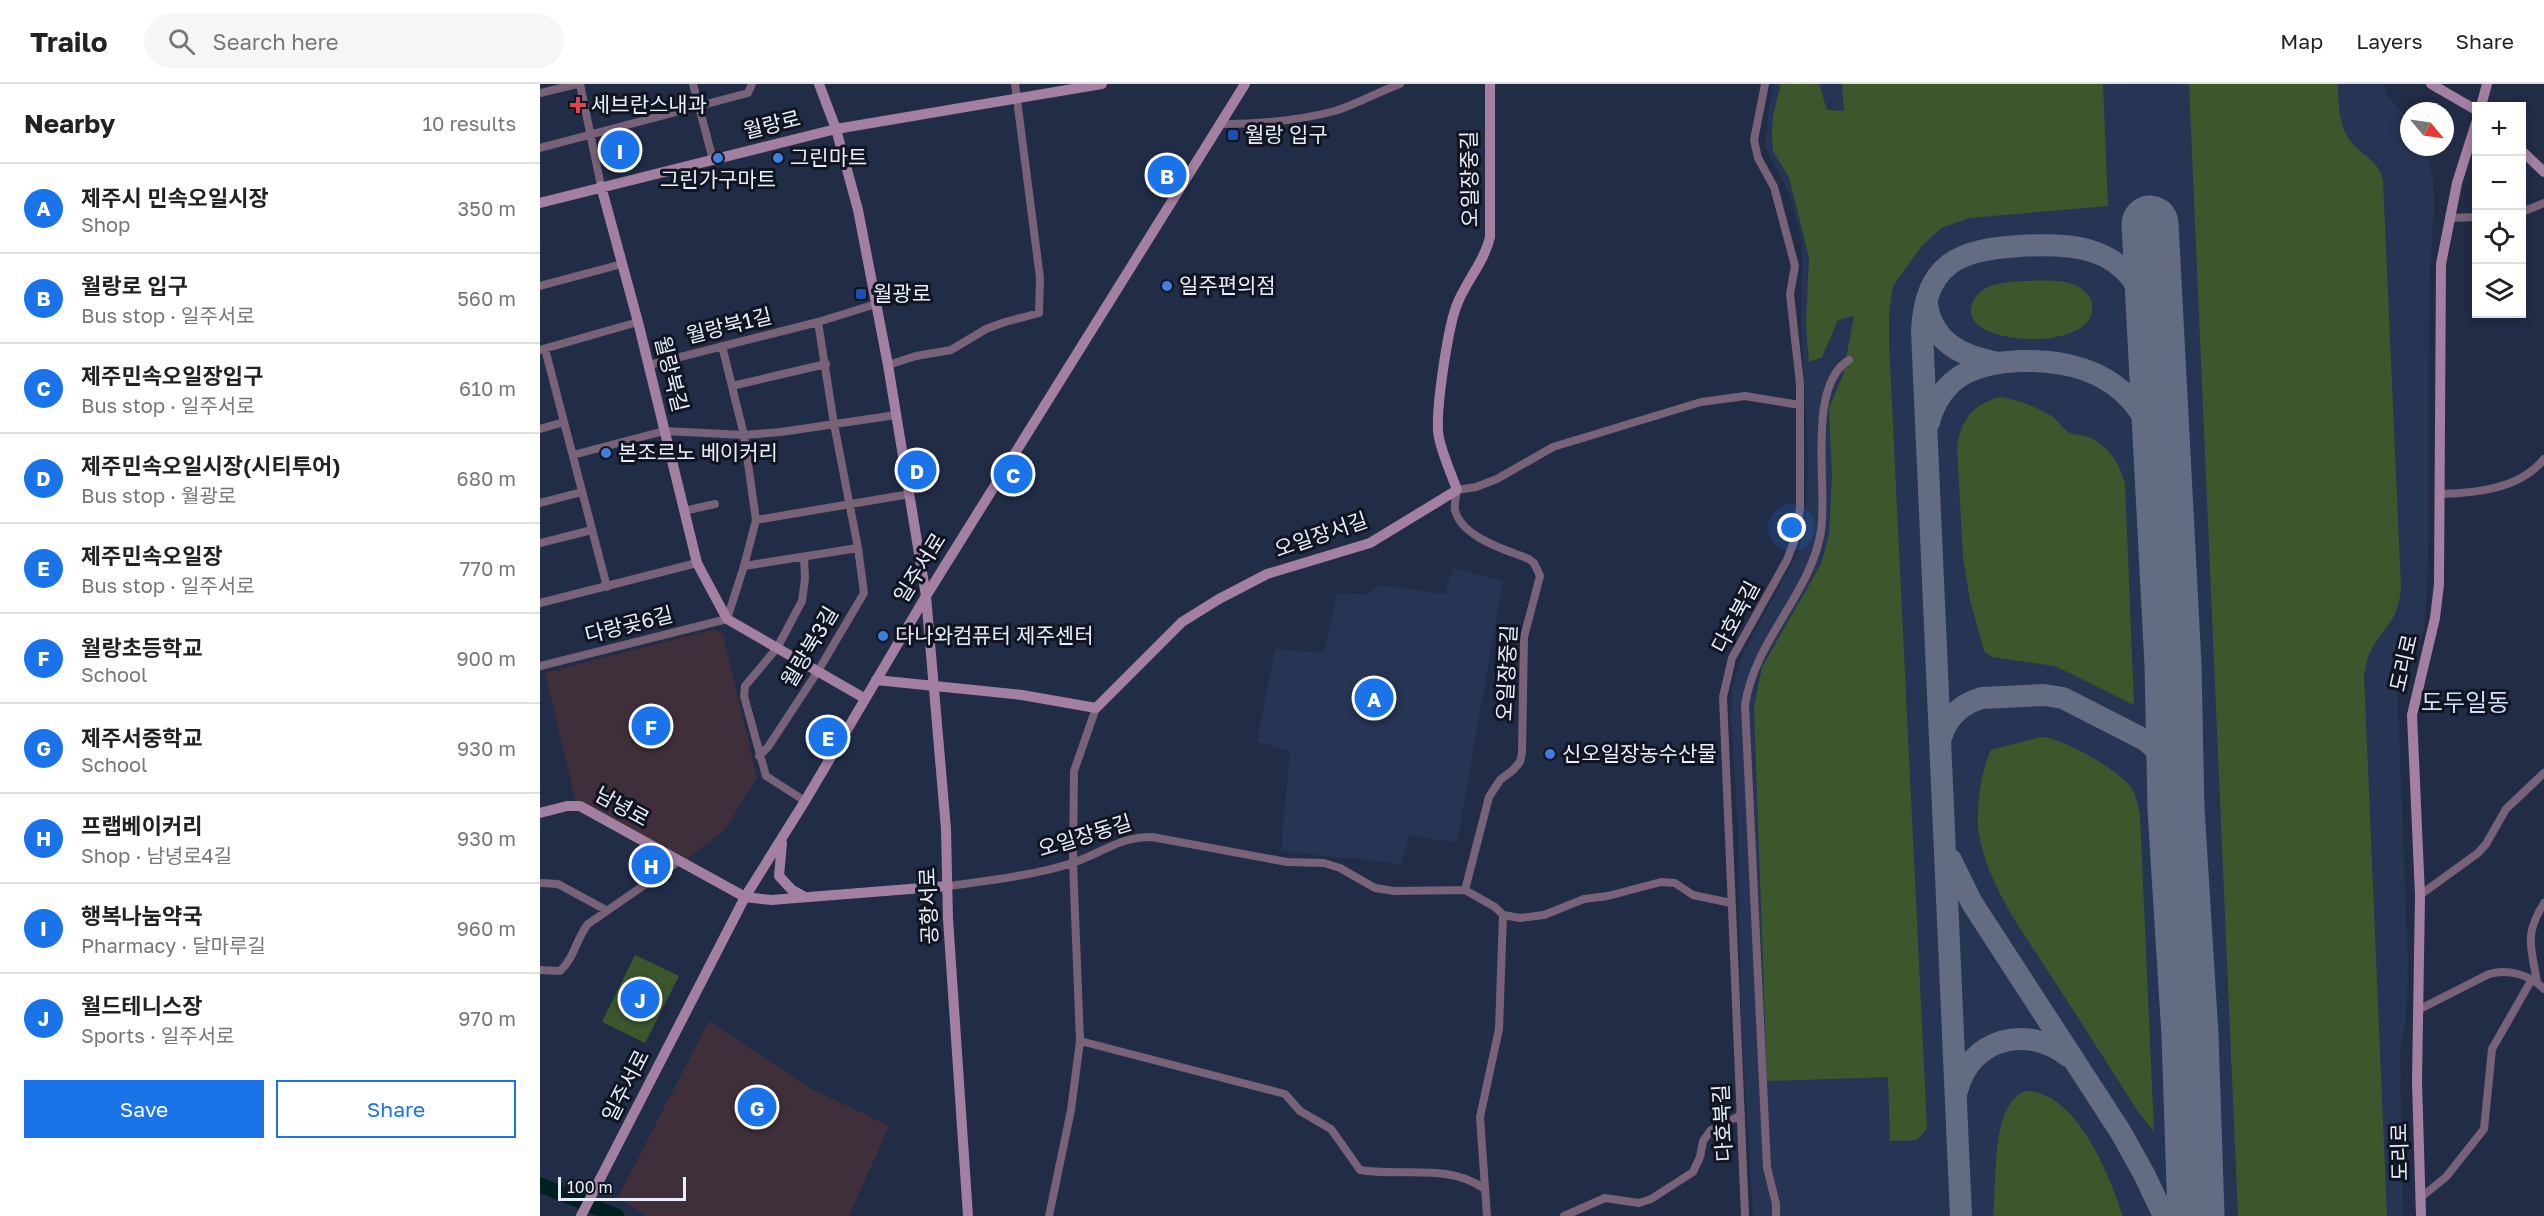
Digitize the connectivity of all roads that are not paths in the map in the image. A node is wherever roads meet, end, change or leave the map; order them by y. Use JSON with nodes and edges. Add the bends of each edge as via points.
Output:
{"nodes":[{"id":1,"x":579,"y":84,"type":"edge"},
{"id":2,"x":693,"y":84,"type":"edge"},
{"id":3,"x":752,"y":84,"type":"edge"},
{"id":4,"x":819,"y":84,"type":"edge"},
{"id":5,"x":1015,"y":84,"type":"edge"},
{"id":6,"x":1102,"y":84,"type":"edge"},
{"id":7,"x":1245,"y":84,"type":"edge"},
{"id":8,"x":1400,"y":84,"type":"edge"},
{"id":9,"x":1490,"y":84,"type":"edge"},
{"id":10,"x":1766,"y":84,"type":"edge"},
{"id":11,"x":2431,"y":84,"type":"edge"},
{"id":12,"x":2487,"y":84,"type":"edge"},
{"id":13,"x":540,"y":93,"type":"edge"},
{"id":14,"x":1017,"y":98,"type":"junction"},
{"id":15,"x":2482,"y":102,"type":"edge"},
{"id":16,"x":699,"y":106,"type":"junction"},
{"id":17,"x":2472,"y":108,"type":"edge"},
{"id":18,"x":1220,"y":124,"type":"junction"},
{"id":19,"x":836,"y":129,"type":"junction"},
{"id":20,"x":590,"y":135,"type":"junction"},
{"id":21,"x":2472,"y":137,"type":"edge"},
{"id":22,"x":540,"y":148,"type":"edge"},
{"id":23,"x":2526,"y":155,"type":"edge"},
{"id":24,"x":713,"y":160,"type":"junction"},
{"id":25,"x":2544,"y":172,"type":"edge"},
{"id":26,"x":601,"y":186,"type":"junction"},
{"id":27,"x":540,"y":203,"type":"edge"},
{"id":28,"x":2544,"y":203,"type":"edge"},
{"id":29,"x":2526,"y":210,"type":"edge"},
{"id":30,"x":2472,"y":217,"type":"edge"},
{"id":31,"x":2449,"y":218,"type":"junction"},
{"id":32,"x":621,"y":264,"type":"junction"},
{"id":33,"x":540,"y":286,"type":"edge"},
{"id":34,"x":876,"y":304,"type":"junction"},
{"id":35,"x":638,"y":322,"type":"junction"},
{"id":36,"x":818,"y":322,"type":"junction"},
{"id":37,"x":722,"y":346,"type":"junction"},
{"id":38,"x":543,"y":350,"type":"edge"},
{"id":39,"x":1849,"y":360,"type":"dead end"},
{"id":40,"x":826,"y":364,"type":"junction"},
{"id":41,"x":649,"y":365,"type":"junction"},
{"id":42,"x":888,"y":365,"type":"junction"},
{"id":43,"x":732,"y":386,"type":"junction"},
{"id":44,"x":1800,"y":405,"type":"junction"},
{"id":45,"x":896,"y":415,"type":"junction"},
{"id":46,"x":564,"y":422,"type":"junction"},
{"id":47,"x":834,"y":424,"type":"junction"},
{"id":48,"x":540,"y":429,"type":"edge"},
{"id":49,"x":664,"y":431,"type":"junction"},
{"id":50,"x":744,"y":435,"type":"junction"},
{"id":51,"x":573,"y":455,"type":"junction"},
{"id":52,"x":2544,"y":459,"type":"edge"},
{"id":53,"x":1457,"y":490,"type":"junction"},
{"id":54,"x":582,"y":492,"type":"junction"},
{"id":55,"x":910,"y":494,"type":"junction"},
{"id":56,"x":2441,"y":494,"type":"junction"},
{"id":57,"x":849,"y":503,"type":"junction"},
{"id":58,"x":540,"y":504,"type":"edge"},
{"id":59,"x":715,"y":504,"type":"dead end"},
{"id":60,"x":684,"y":511,"type":"junction"},
{"id":61,"x":756,"y":520,"type":"junction"},
{"id":62,"x":592,"y":530,"type":"junction"},
{"id":63,"x":540,"y":543,"type":"edge"},
{"id":64,"x":858,"y":548,"type":"junction"},
{"id":65,"x":804,"y":557,"type":"junction"},
{"id":66,"x":698,"y":563,"type":"junction"},
{"id":67,"x":744,"y":566,"type":"junction"},
{"id":68,"x":607,"y":587,"type":"junction"},
{"id":69,"x":926,"y":596,"type":"junction"},
{"id":70,"x":540,"y":603,"type":"edge"},
{"id":71,"x":727,"y":619,"type":"junction"},
{"id":72,"x":777,"y":648,"type":"junction"},
{"id":73,"x":540,"y":666,"type":"edge"},
{"id":74,"x":818,"y":671,"type":"junction"},
{"id":75,"x":876,"y":680,"type":"junction"},
{"id":76,"x":935,"y":686,"type":"junction"},
{"id":77,"x":864,"y":698,"type":"junction"},
{"id":78,"x":1096,"y":708,"type":"junction"},
{"id":79,"x":759,"y":756,"type":"junction"},
{"id":80,"x":2544,"y":773,"type":"edge"},
{"id":81,"x":805,"y":801,"type":"junction"},
{"id":82,"x":540,"y":813,"type":"edge"},
{"id":83,"x":783,"y":836,"type":"junction"},
{"id":84,"x":679,"y":861,"type":"junction"},
{"id":85,"x":1073,"y":863,"type":"junction"},
{"id":86,"x":540,"y":883,"type":"edge"},
{"id":87,"x":948,"y":886,"type":"junction"},
{"id":88,"x":1465,"y":890,"type":"junction"},
{"id":89,"x":2420,"y":895,"type":"junction"},
{"id":90,"x":745,"y":897,"type":"junction"},
{"id":91,"x":806,"y":897,"type":"junction"},
{"id":92,"x":1731,"y":903,"type":"junction"},
{"id":93,"x":2543,"y":906,"type":"edge"},
{"id":94,"x":606,"y":910,"type":"junction"},
{"id":95,"x":1503,"y":915,"type":"junction"},
{"id":96,"x":540,"y":970,"type":"edge"},
{"id":97,"x":2534,"y":980,"type":"junction"},
{"id":98,"x":2544,"y":989,"type":"edge"},
{"id":99,"x":2420,"y":1009,"type":"junction"},
{"id":100,"x":1080,"y":1041,"type":"junction"},
{"id":101,"x":1741,"y":1115,"type":"junction"},
{"id":102,"x":1483,"y":1188,"type":"junction"},
{"id":103,"x":2420,"y":1198,"type":"junction"},
{"id":104,"x":581,"y":1216,"type":"edge"},
{"id":105,"x":968,"y":1216,"type":"edge"},
{"id":106,"x":1049,"y":1216,"type":"edge"},
{"id":107,"x":1486,"y":1216,"type":"edge"},
{"id":108,"x":1564,"y":1216,"type":"edge"},
{"id":109,"x":1745,"y":1216,"type":"edge"},
{"id":110,"x":1776,"y":1216,"type":"edge"},
{"id":111,"x":2421,"y":1216,"type":"edge"}],
"edges":[{"from":1,"to":13,"type":"street"},
{"from":1,"to":20,"type":"street"},
{"from":2,"to":16,"type":"street"},
{"from":3,"to":16,"type":"street","via":[[748,93]]},
{"from":4,"to":19,"type":"street"},
{"from":5,"to":14,"type":"street"},
{"from":6,"to":14,"type":"street","name":"월랑로"},
{"from":7,"to":18,"type":"street","name":"일주서로"},
{"from":8,"to":18,"type":"street","via":[[1337,110],[1305,118]]},
{"from":9,"to":53,"type":"street","name":"오일장중길","via":[[1490,237],[1487,251],[1457,305],[1437,414],[1438,437]]},
{"from":10,"to":44,"type":"street","name":"다호북길","via":[[1754,149],[1774,187],[1793,256],[1790,310]]},
{"from":11,"to":17,"type":"street"},
{"from":12,"to":15,"type":"street"},
{"from":14,"to":19,"type":"street","name":"월랑로"},
{"from":14,"to":42,"type":"street","via":[[1040,278],[1039,313],[986,329],[951,350]]},
{"from":16,"to":20,"type":"street"},
{"from":16,"to":24,"type":"street"},
{"from":18,"to":69,"type":"street","name":"일주서로"},
{"from":19,"to":24,"type":"street","name":"월랑로"},
{"from":19,"to":34,"type":"street","via":[[858,210]]},
{"from":20,"to":22,"type":"street"},
{"from":20,"to":26,"type":"street"},
{"from":21,"to":31,"type":"street","name":"도리로"},
{"from":23,"to":25,"type":"street"},
{"from":24,"to":26,"type":"street","name":"월랑로"},
{"from":26,"to":27,"type":"street","name":"월랑로"},
{"from":26,"to":32,"type":"street","name":"월랑북길"},
{"from":28,"to":29,"type":"street"},
{"from":30,"to":31,"type":"street"},
{"from":31,"to":56,"type":"street","name":"도리로","via":[[2441,264]]},
{"from":32,"to":33,"type":"street"},
{"from":32,"to":35,"type":"street","name":"월랑북길"},
{"from":34,"to":36,"type":"street","name":"월랑북1길"},
{"from":34,"to":42,"type":"street"},
{"from":35,"to":38,"type":"street"},
{"from":35,"to":41,"type":"street","name":"월랑북길"},
{"from":36,"to":37,"type":"street","name":"월랑북1길"},
{"from":36,"to":40,"type":"street"},
{"from":37,"to":41,"type":"street","name":"월랑북1길"},
{"from":37,"to":43,"type":"street"},
{"from":38,"to":46,"type":"street"},
{"from":39,"to":110,"type":"street","via":[[1842,364],[1832,382],[1823,412],[1818,546],[1758,659],[1745,705],[1766,1161]]},
{"from":40,"to":43,"type":"street"},
{"from":40,"to":47,"type":"street"},
{"from":41,"to":49,"type":"street","name":"월랑북길"},
{"from":42,"to":45,"type":"street"},
{"from":43,"to":50,"type":"street"},
{"from":44,"to":53,"type":"street","name":"오일장서길","via":[[1745,396],[1701,402],[1553,447],[1497,479]]},
{"from":44,"to":92,"type":"street","name":"다호북길","via":[[1800,508],[1796,536],[1787,560],[1732,658],[1723,697]]},
{"from":45,"to":47,"type":"street"},
{"from":45,"to":55,"type":"street"},
{"from":46,"to":48,"type":"street"},
{"from":46,"to":51,"type":"street"},
{"from":47,"to":50,"type":"street"},
{"from":47,"to":57,"type":"street","name":"월랑북3길"},
{"from":49,"to":50,"type":"street"},
{"from":49,"to":51,"type":"street"},
{"from":49,"to":60,"type":"street","name":"월랑북길"},
{"from":50,"to":61,"type":"street"},
{"from":51,"to":54,"type":"street"},
{"from":52,"to":56,"type":"street","via":[[2524,476],[2491,489]]},
{"from":53,"to":78,"type":"street","name":"오일장서길","via":[[1370,543],[1267,574],[1219,599],[1182,622]]},
{"from":53,"to":88,"type":"street","name":"오일장중길","via":[[1455,510],[1468,530],[1529,559],[1540,576],[1524,637],[1520,762],[1489,797]]},
{"from":54,"to":58,"type":"street"},
{"from":54,"to":62,"type":"street"},
{"from":55,"to":57,"type":"street"},
{"from":55,"to":69,"type":"street"},
{"from":56,"to":89,"type":"street","name":"도리로","via":[[2439,584],[2412,715]]},
{"from":57,"to":61,"type":"street"},
{"from":57,"to":64,"type":"street","name":"월랑북3길"},
{"from":59,"to":60,"type":"street"},
{"from":60,"to":66,"type":"street","name":"월랑북길"},
{"from":61,"to":67,"type":"street"},
{"from":62,"to":63,"type":"street"},
{"from":62,"to":68,"type":"street"},
{"from":64,"to":65,"type":"street"},
{"from":64,"to":74,"type":"street","name":"월랑북3길","via":[[864,593]]},
{"from":65,"to":67,"type":"street"},
{"from":65,"to":72,"type":"street","via":[[802,601]]},
{"from":66,"to":68,"type":"street"},
{"from":66,"to":71,"type":"street","name":"월랑북길"},
{"from":67,"to":71,"type":"street"},
{"from":68,"to":70,"type":"street"},
{"from":69,"to":75,"type":"street","name":"일주서로"},
{"from":69,"to":76,"type":"street","name":"공항서로"},
{"from":71,"to":72,"type":"street"},
{"from":71,"to":73,"type":"street","name":"다랑곶6길"},
{"from":72,"to":74,"type":"street"},
{"from":72,"to":79,"type":"street","via":[[745,686]]},
{"from":74,"to":77,"type":"street"},
{"from":74,"to":79,"type":"street","name":"월랑북3길"},
{"from":75,"to":76,"type":"street"},
{"from":75,"to":77,"type":"street","name":"일주서로"},
{"from":76,"to":78,"type":"street"},
{"from":76,"to":87,"type":"street","name":"공항서로"},
{"from":77,"to":81,"type":"street","name":"일주서로"},
{"from":78,"to":85,"type":"street","via":[[1074,771]]},
{"from":79,"to":81,"type":"street","via":[[766,776]]},
{"from":80,"to":89,"type":"street","via":[[2506,809],[2478,853]]},
{"from":81,"to":83,"type":"street","name":"일주서로"},
{"from":82,"to":84,"type":"street","name":"남녕로","via":[[580,806]]},
{"from":83,"to":90,"type":"street","name":"일주서로"},
{"from":83,"to":91,"type":"street","via":[[779,876],[792,890]]},
{"from":84,"to":90,"type":"street","name":"남녕로"},
{"from":84,"to":94,"type":"street"},
{"from":85,"to":87,"type":"street","name":"오일장동길"},
{"from":85,"to":88,"type":"street","name":"오일장동길","via":[[1132,837],[1152,837],[1287,862],[1324,864],[1340,868],[1375,888]]},
{"from":85,"to":100,"type":"street"},
{"from":86,"to":94,"type":"street","via":[[558,884]]},
{"from":87,"to":91,"type":"street","name":"오일장동길"},
{"from":87,"to":105,"type":"street","name":"공항서로"},
{"from":88,"to":95,"type":"street"},
{"from":89,"to":99,"type":"street","name":"도리로"},
{"from":90,"to":91,"type":"street","name":"오일장동길"},
{"from":90,"to":104,"type":"street","name":"일주서로"},
{"from":92,"to":95,"type":"street","via":[[1693,895],[1675,883],[1661,882],[1584,899],[1544,915]]},
{"from":92,"to":101,"type":"street","name":"다호북길"},
{"from":93,"to":97,"type":"street","via":[[2531,926]]},
{"from":94,"to":96,"type":"street","via":[[580,934],[567,965],[560,971]]},
{"from":95,"to":102,"type":"street","via":[[1499,1029],[1480,1117]]},
{"from":97,"to":98,"type":"street"},
{"from":97,"to":99,"type":"street","via":[[2509,971],[2489,974]]},
{"from":97,"to":103,"type":"street","via":[[2492,1049],[2484,1129],[2446,1177]]},
{"from":99,"to":103,"type":"street","name":"도리로"},
{"from":100,"to":102,"type":"street","via":[[1285,1094],[1300,1111],[1330,1129],[1360,1170],[1448,1174],[1470,1178]]},
{"from":100,"to":106,"type":"street","via":[[1071,1110]]},
{"from":101,"to":108,"type":"street","via":[[1711,1130],[1703,1141],[1693,1172],[1650,1199],[1639,1203],[1605,1198]]},
{"from":101,"to":109,"type":"street","name":"다호북길"},
{"from":102,"to":107,"type":"street"},
{"from":103,"to":111,"type":"street","name":"도리로"}]}
